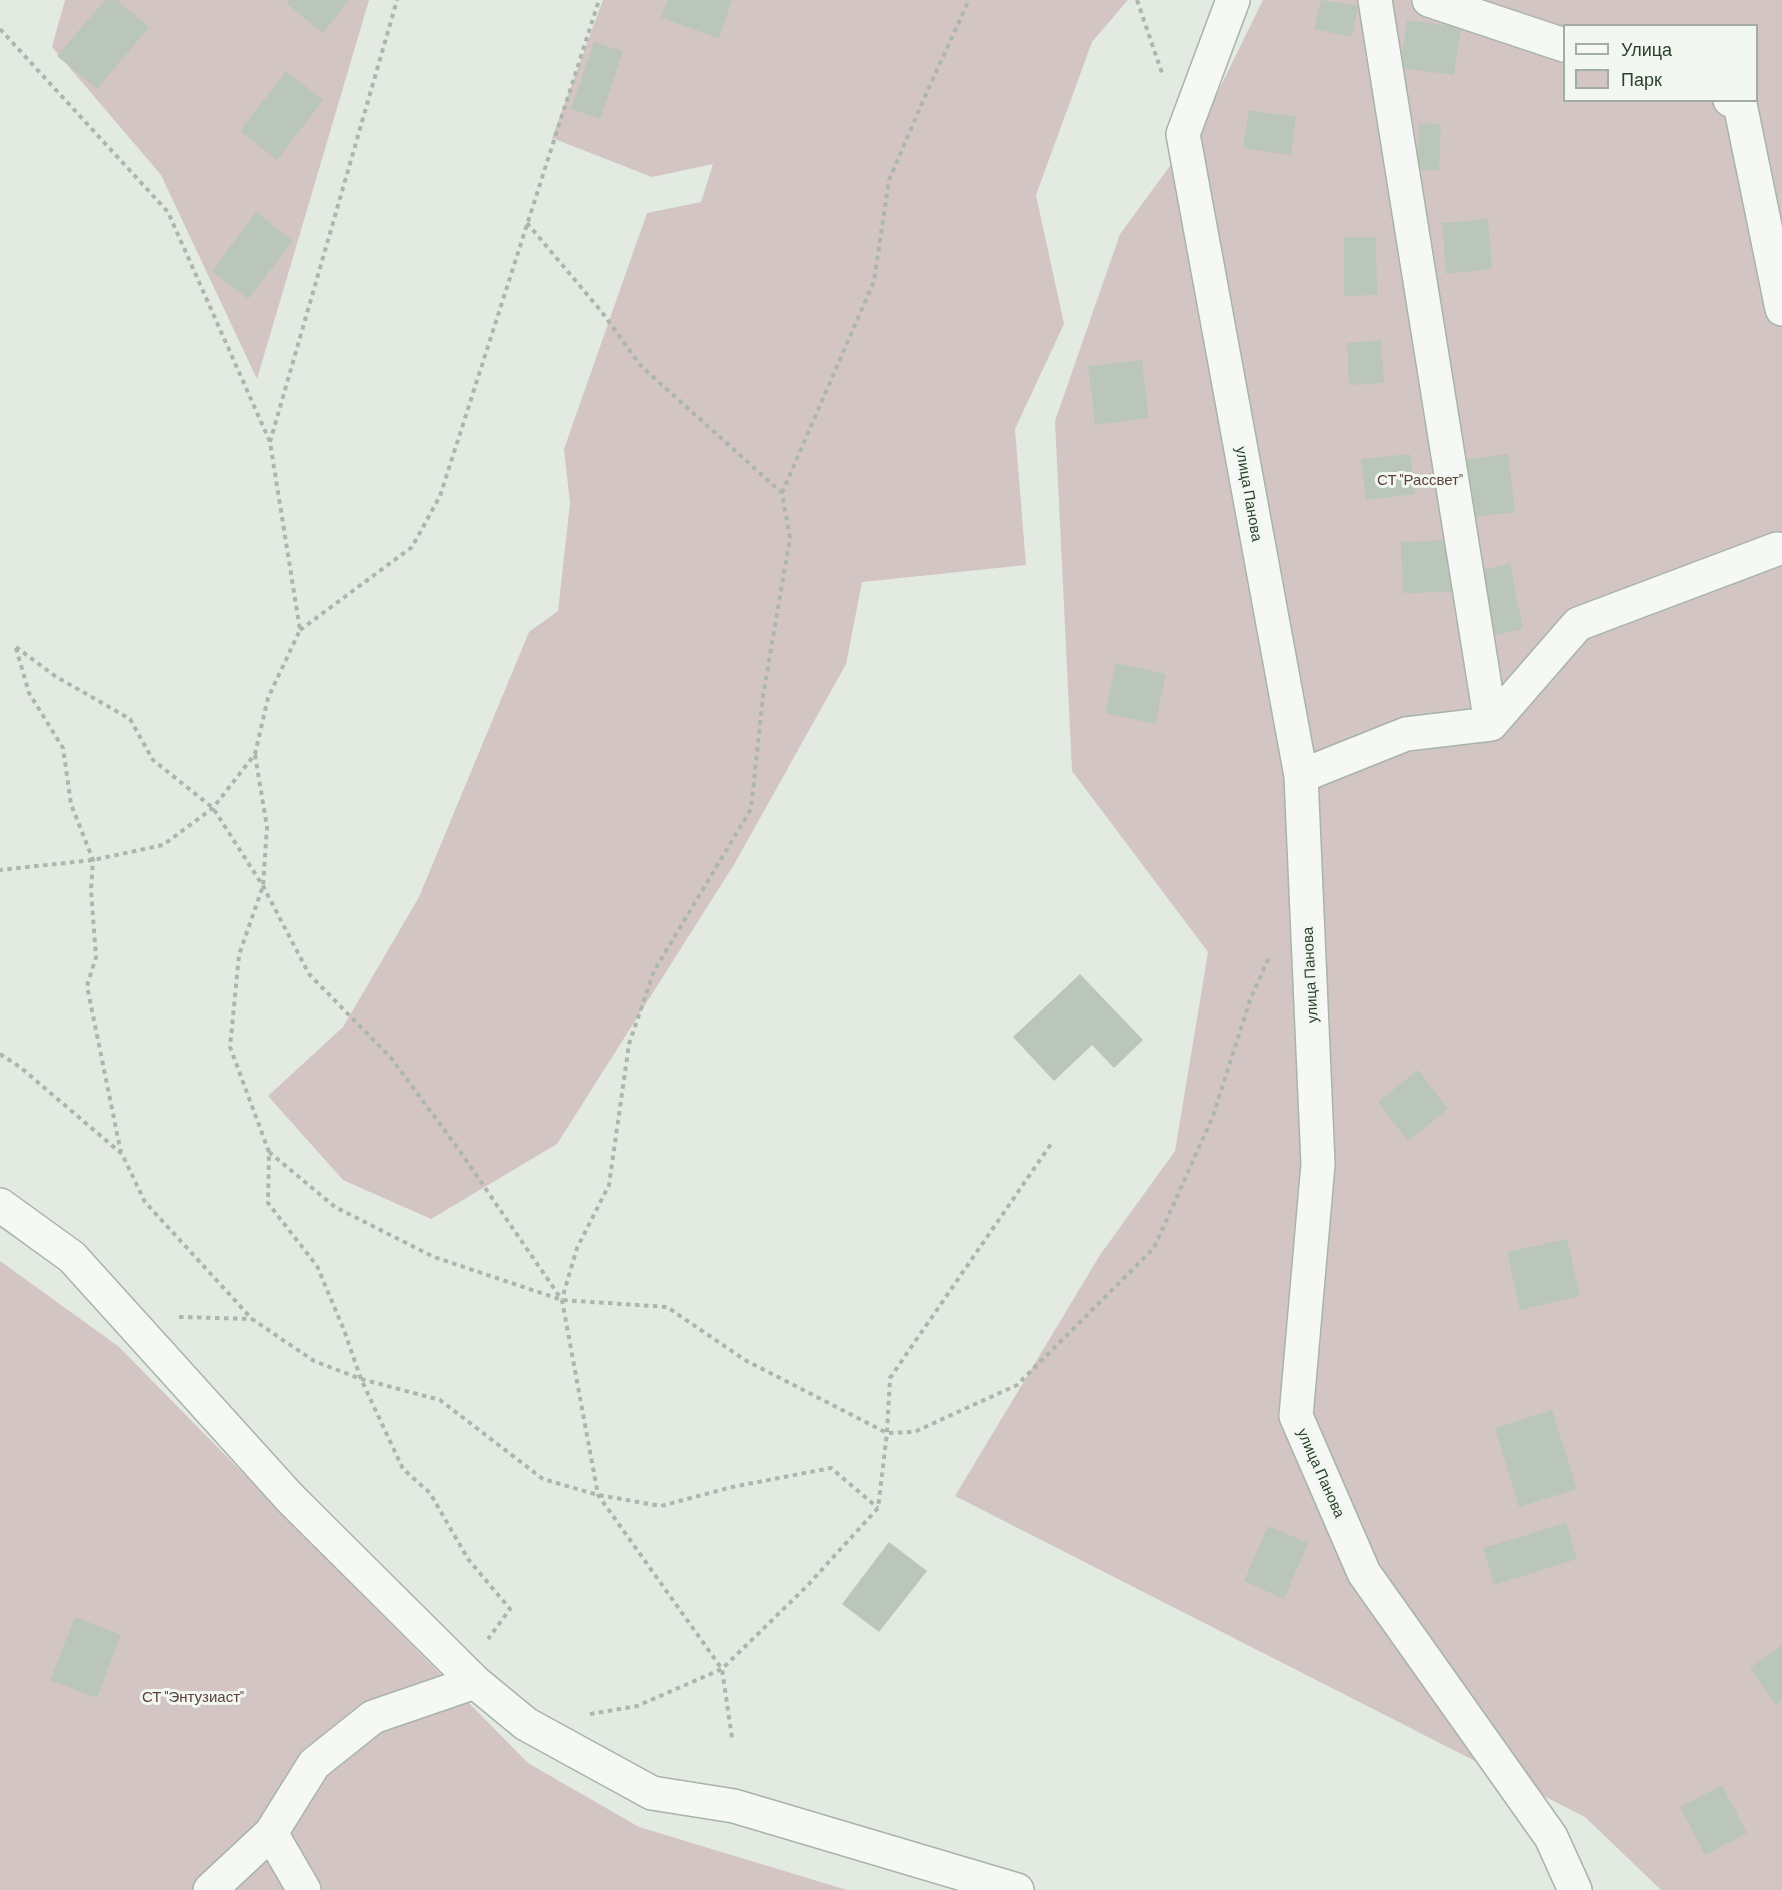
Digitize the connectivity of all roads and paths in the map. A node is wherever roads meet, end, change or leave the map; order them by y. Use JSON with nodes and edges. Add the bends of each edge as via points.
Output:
{"nodes":[{"id":1,"x":397,"y":0,"type":"edge"},
{"id":2,"x":599,"y":0,"type":"edge"},
{"id":3,"x":969,"y":0,"type":"edge"},
{"id":4,"x":1137,"y":0,"type":"edge"},
{"id":5,"x":1233,"y":0,"type":"edge"},
{"id":6,"x":1375,"y":0,"type":"edge"},
{"id":7,"x":1429,"y":0,"type":"edge"},
{"id":8,"x":0,"y":29,"type":"edge"},
{"id":9,"x":1563,"y":45,"type":"edge"},
{"id":10,"x":1164,"y":78,"type":"dead end"},
{"id":11,"x":1735,"y":102,"type":"edge"},
{"id":12,"x":527,"y":223,"type":"junction"},
{"id":13,"x":1782,"y":309,"type":"edge"},
{"id":14,"x":270,"y":442,"type":"junction"},
{"id":15,"x":782,"y":493,"type":"junction"},
{"id":16,"x":1778,"y":549,"type":"dead end"},
{"id":17,"x":300,"y":630,"type":"junction"},
{"id":18,"x":1491,"y":724,"type":"junction"},
{"id":19,"x":255,"y":754,"type":"junction"},
{"id":20,"x":1301,"y":776,"type":"junction"},
{"id":21,"x":213,"y":808,"type":"junction"},
{"id":22,"x":93,"y":860,"type":"junction"},
{"id":23,"x":0,"y":870,"type":"edge"},
{"id":24,"x":263,"y":886,"type":"junction"},
{"id":25,"x":1269,"y":956,"type":"dead end"},
{"id":26,"x":0,"y":1054,"type":"edge"},
{"id":27,"x":1051,"y":1144,"type":"dead end"},
{"id":28,"x":269,"y":1152,"type":"junction"},
{"id":29,"x":122,"y":1154,"type":"junction"},
{"id":30,"x":0,"y":1205,"type":"edge"},
{"id":31,"x":562,"y":1300,"type":"junction"},
{"id":32,"x":252,"y":1319,"type":"junction"},
{"id":33,"x":138,"y":1329,"type":"junction"},
{"id":34,"x":361,"y":1379,"type":"junction"},
{"id":35,"x":887,"y":1433,"type":"junction"},
{"id":36,"x":598,"y":1495,"type":"junction"},
{"id":37,"x":878,"y":1508,"type":"junction"},
{"id":38,"x":722,"y":1669,"type":"junction"},
{"id":39,"x":476,"y":1682,"type":"junction"},
{"id":40,"x":526,"y":1724,"type":"junction"},
{"id":41,"x":732,"y":1738,"type":"dead end"},
{"id":42,"x":271,"y":1833,"type":"junction"},
{"id":43,"x":210,"y":1890,"type":"edge"},
{"id":44,"x":304,"y":1890,"type":"edge"},
{"id":45,"x":1017,"y":1890,"type":"edge"},
{"id":46,"x":1575,"y":1890,"type":"edge"}],
"edges":[{"from":1,"to":14,"type":"path"},
{"from":2,"to":12,"type":"path"},
{"from":3,"to":15,"type":"path","via":[[889,180],[874,281]]},
{"from":4,"to":10,"type":"path"},
{"from":5,"to":20,"type":"street","name":"улица Панова","via":[[1183,135]]},
{"from":6,"to":18,"type":"street"},
{"from":7,"to":9,"type":"street"},
{"from":8,"to":14,"type":"path","via":[[168,212]]},
{"from":11,"to":13,"type":"street","via":[[1740,104]]},
{"from":12,"to":15,"type":"path","via":[[601,311],[641,366]]},
{"from":12,"to":17,"type":"path","via":[[440,496],[412,547]]},
{"from":14,"to":17,"type":"path"},
{"from":15,"to":31,"type":"path","via":[[790,538],[764,696],[751,809],[654,971],[629,1044],[609,1185],[577,1248]]},
{"from":16,"to":18,"type":"street","via":[[1578,624]]},
{"from":17,"to":19,"type":"path","via":[[268,698]]},
{"from":18,"to":20,"type":"street","via":[[1406,734]]},
{"from":19,"to":21,"type":"path"},
{"from":19,"to":24,"type":"path","via":[[267,827]]},
{"from":20,"to":46,"type":"street","name":"улица Панова","via":[[1318,1164],[1296,1416],[1364,1573],[1551,1837]]},
{"from":21,"to":22,"type":"path","via":[[163,845]]},
{"from":21,"to":22,"type":"path","via":[[153,760],[130,719],[55,676],[16,647],[30,693],[63,748],[70,804]]},
{"from":21,"to":24,"type":"path"},
{"from":22,"to":23,"type":"path"},
{"from":22,"to":29,"type":"path","via":[[96,957],[87,986]]},
{"from":24,"to":28,"type":"path","via":[[239,955],[230,1047]]},
{"from":24,"to":31,"type":"path","via":[[309,974],[391,1058]]},
{"from":25,"to":35,"type":"path","via":[[1250,1000],[1213,1116],[1154,1248],[1017,1385],[914,1432]]},
{"from":26,"to":29,"type":"path"},
{"from":27,"to":35,"type":"path","via":[[890,1378]]},
{"from":28,"to":31,"type":"path","via":[[335,1207],[434,1257]]},
{"from":28,"to":34,"type":"path","via":[[268,1203],[317,1266]]},
{"from":29,"to":32,"type":"path","via":[[145,1202]]},
{"from":30,"to":33,"type":"street","via":[[72,1257]]},
{"from":31,"to":35,"type":"path","via":[[667,1307],[745,1360]]},
{"from":31,"to":36,"type":"path"},
{"from":32,"to":33,"type":"path","via":[[179,1317]]},
{"from":32,"to":34,"type":"path","via":[[314,1361]]},
{"from":33,"to":39,"type":"street","via":[[290,1498]]},
{"from":34,"to":36,"type":"path","via":[[440,1400],[543,1479]]},
{"from":34,"to":39,"type":"path","via":[[403,1469],[430,1493],[468,1559],[510,1609],[488,1638]]},
{"from":35,"to":37,"type":"path"},
{"from":36,"to":37,"type":"path","via":[[661,1506],[732,1487],[831,1468]]},
{"from":36,"to":38,"type":"path"},
{"from":37,"to":38,"type":"path","via":[[807,1586]]},
{"from":38,"to":40,"type":"path","via":[[637,1706]]},
{"from":38,"to":41,"type":"path"},
{"from":39,"to":40,"type":"street"},
{"from":39,"to":42,"type":"street","via":[[373,1717],[314,1764]]},
{"from":40,"to":45,"type":"street","via":[[652,1793],[734,1806]]},
{"from":42,"to":43,"type":"street"},
{"from":42,"to":44,"type":"street"}]}
